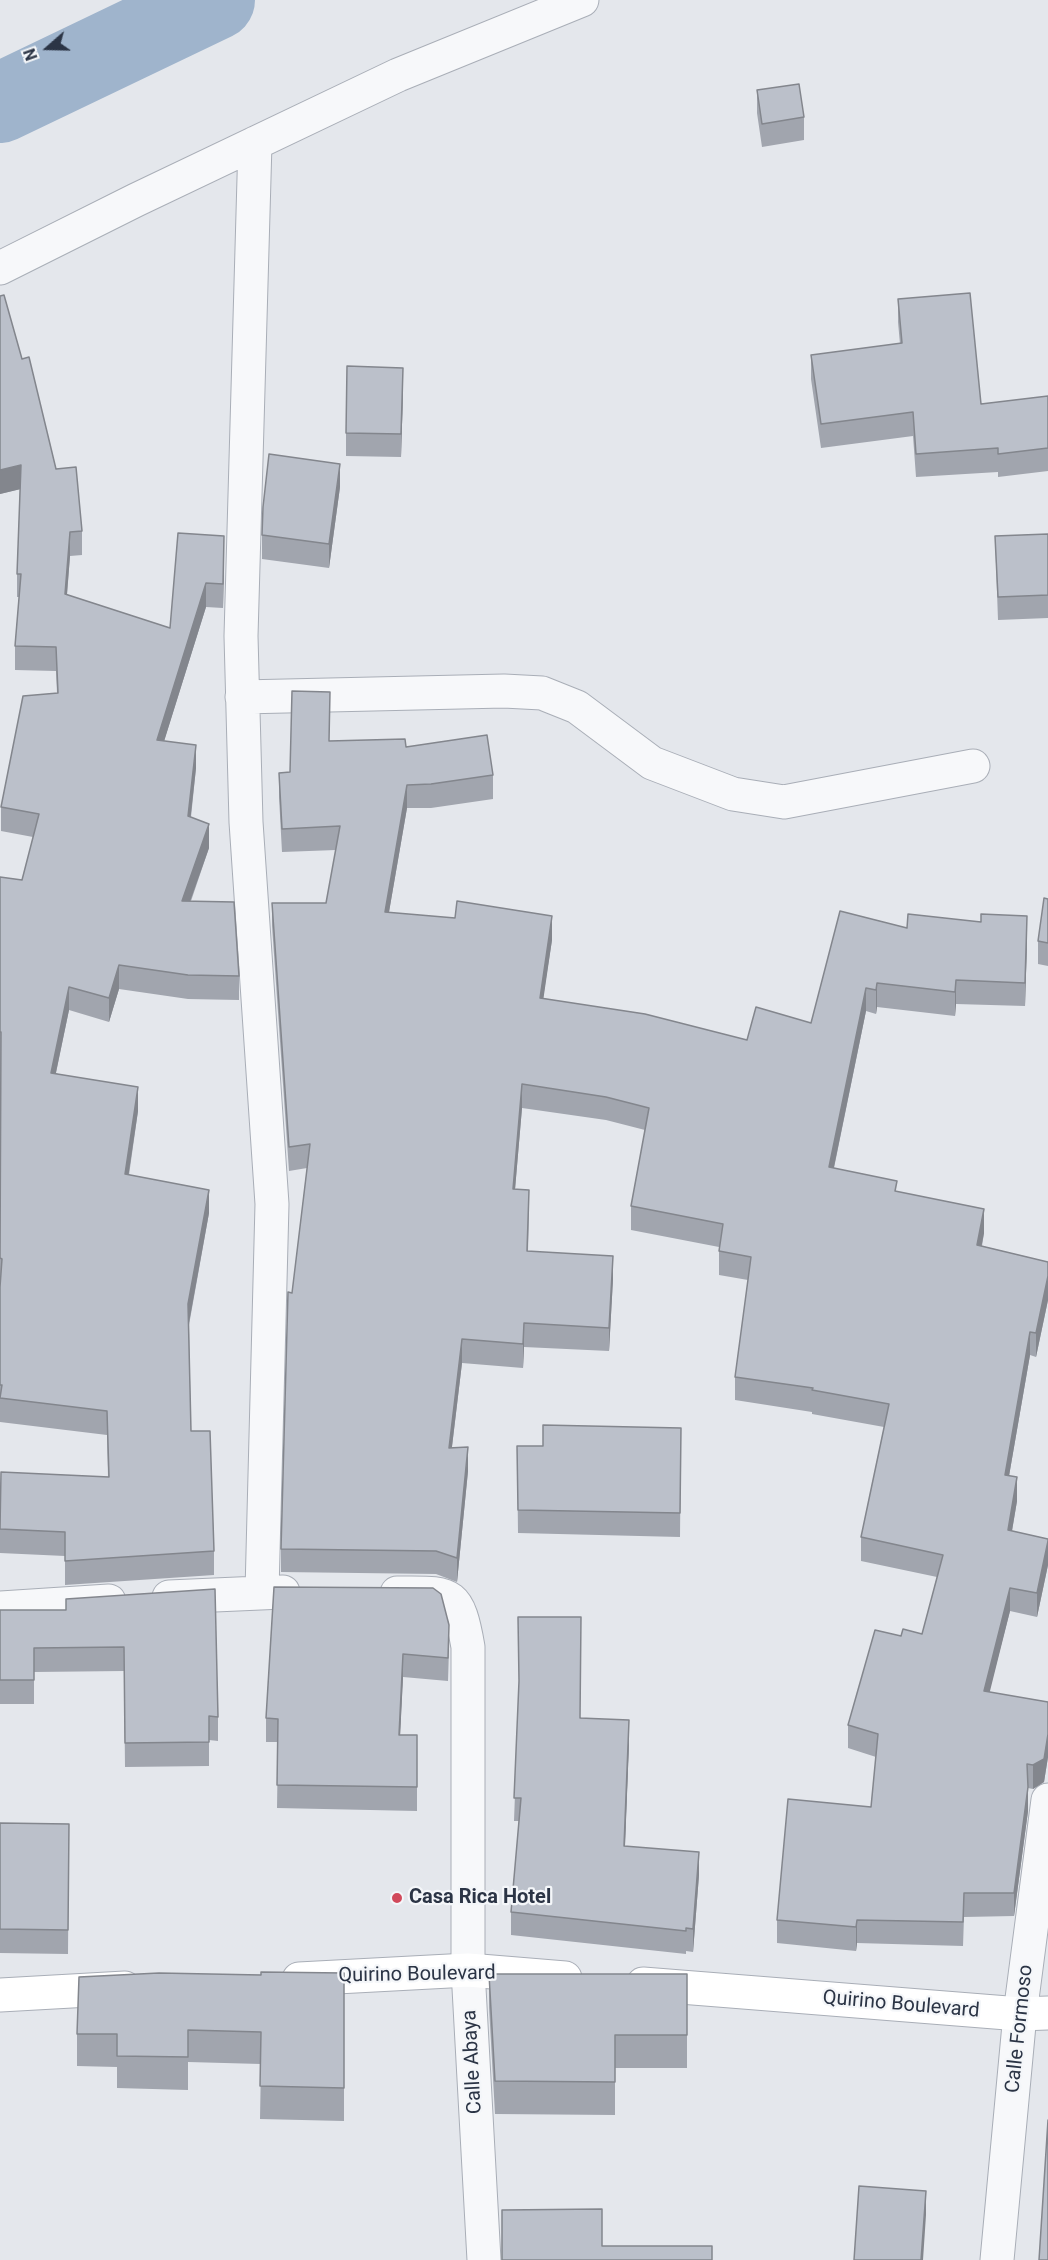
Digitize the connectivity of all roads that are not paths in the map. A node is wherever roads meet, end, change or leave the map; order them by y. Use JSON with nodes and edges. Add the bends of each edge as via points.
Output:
{"nodes":[{"id":1,"x":582,"y":0,"type":"edge"},
{"id":2,"x":255,"y":143,"type":"junction"},
{"id":3,"x":0,"y":268,"type":"edge"},
{"id":4,"x":242,"y":697,"type":"junction"},
{"id":5,"x":974,"y":766,"type":"dead end"},
{"id":6,"x":262,"y":1591,"type":"junction"},
{"id":7,"x":308,"y":1592,"type":"edge"},
{"id":8,"x":366,"y":1592,"type":"edge"},
{"id":9,"x":0,"y":1608,"type":"edge"},
{"id":10,"x":1048,"y":1800,"type":"edge"},
{"id":11,"x":468,"y":1970,"type":"junction"},
{"id":12,"x":269,"y":1981,"type":"edge"},
{"id":13,"x":152,"y":1987,"type":"edge"},
{"id":14,"x":0,"y":1995,"type":"edge"},
{"id":15,"x":1034,"y":2014,"type":"edge"},
{"id":16,"x":484,"y":2260,"type":"edge"},
{"id":17,"x":997,"y":2260,"type":"edge"}],
"edges":[{"from":1,"to":2,"type":"street","via":[[398,75]]},
{"from":2,"to":3,"type":"street"},
{"from":2,"to":4,"type":"street"},
{"from":4,"to":5,"type":"street","via":[[542,693],[576,707],[652,764],[734,794],[784,802]]},
{"from":4,"to":6,"type":"street","via":[[246,822],[272,1204]]},
{"from":6,"to":7,"type":"street"},
{"from":6,"to":9,"type":"street"},
{"from":8,"to":11,"type":"street","name":"Calle Abaya","via":[[446,1595],[459,1611],[468,1647]]},
{"from":10,"to":15,"type":"street","name":"Calle Formoso"},
{"from":11,"to":12,"type":"main road","name":"Quirino Boulevard"},
{"from":11,"to":15,"type":"main road","name":"Quirino Boulevard"},
{"from":11,"to":16,"type":"street","name":"Calle Abaya"},
{"from":13,"to":14,"type":"main road"},
{"from":15,"to":17,"type":"street","name":"Calle Formoso"}]}
